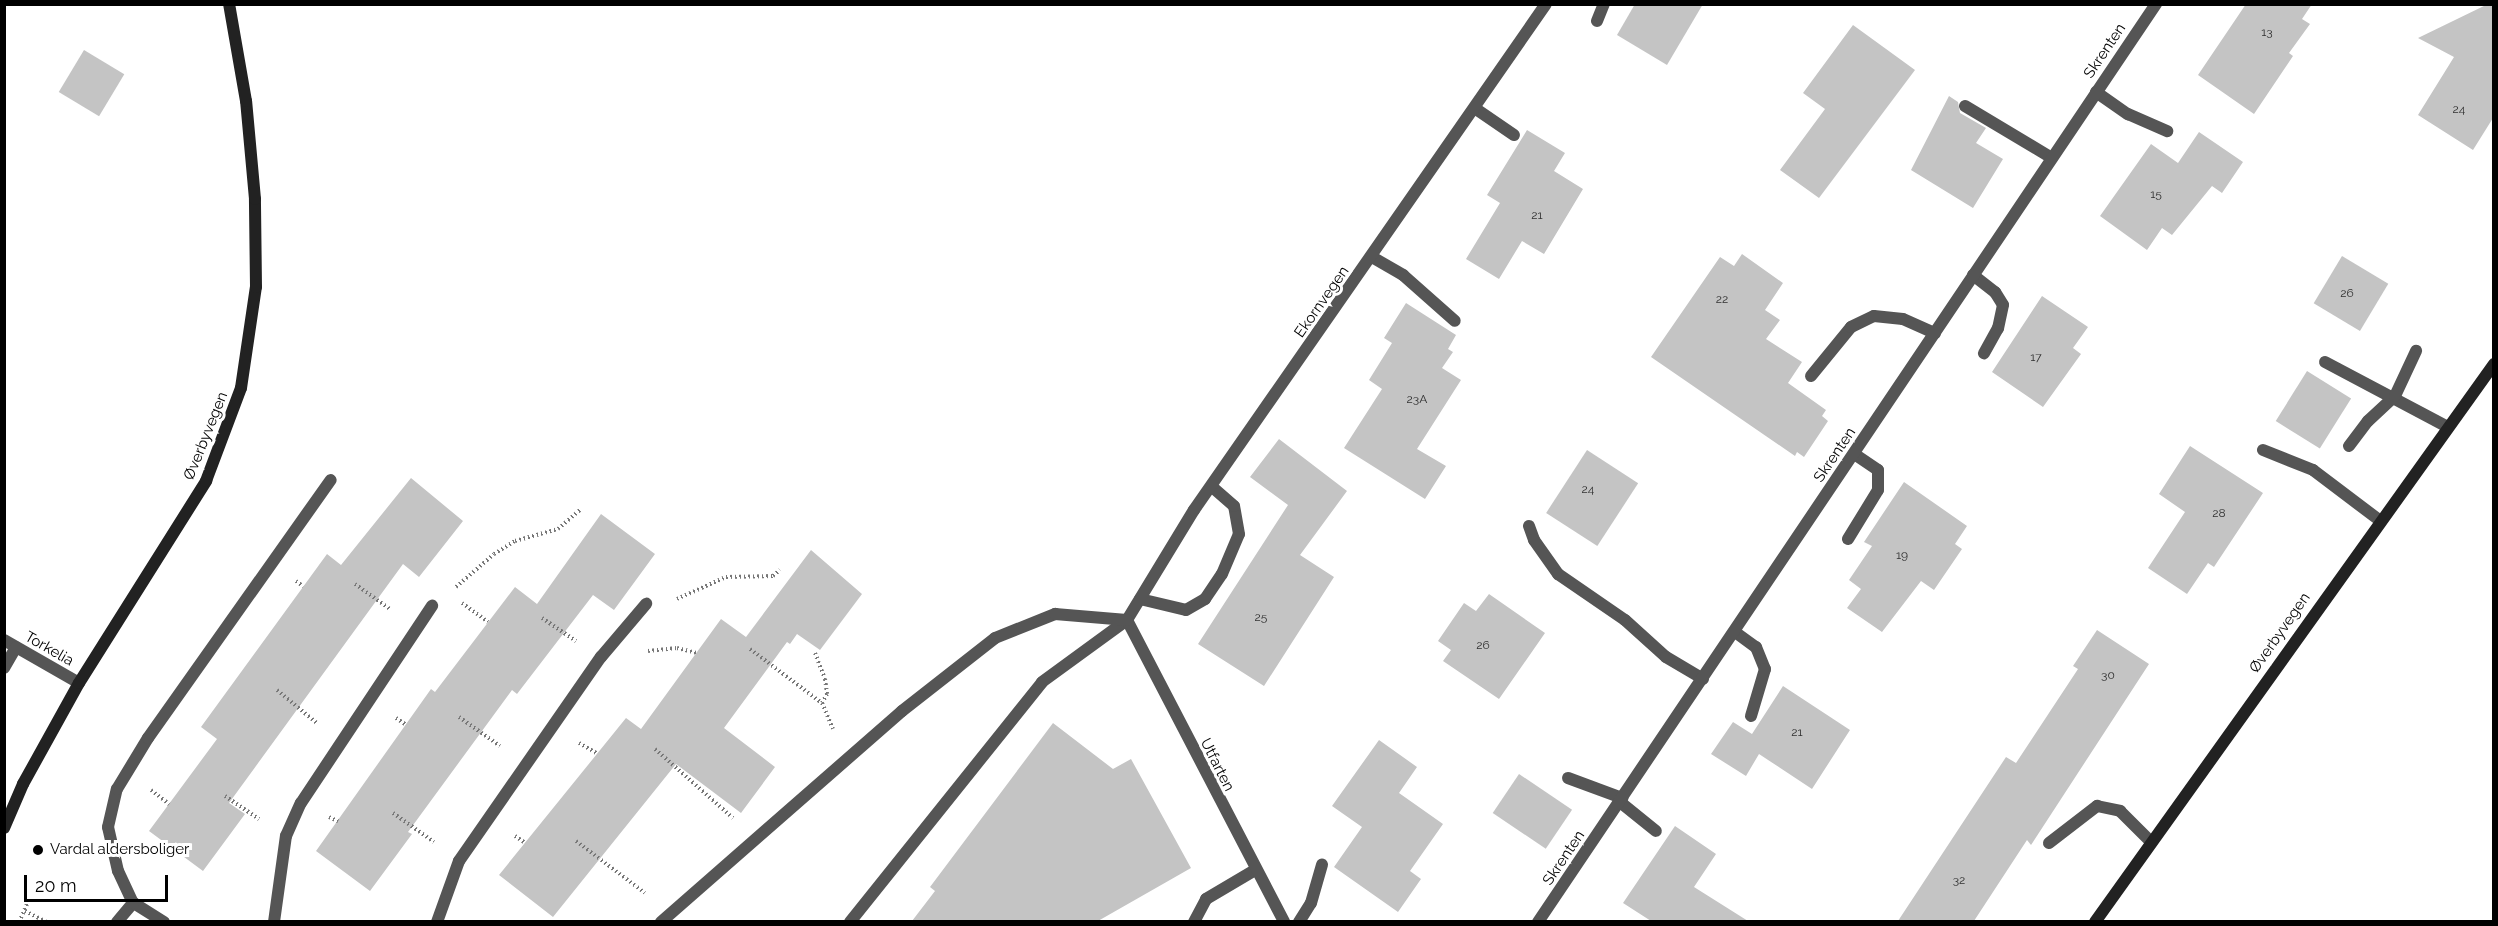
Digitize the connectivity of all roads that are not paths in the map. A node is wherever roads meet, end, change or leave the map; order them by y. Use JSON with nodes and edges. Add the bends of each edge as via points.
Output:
{"nodes":[{"id":1,"x":229,"y":4,"type":"edge"},
{"id":2,"x":1546,"y":4,"type":"edge"},
{"id":3,"x":1604,"y":4,"type":"edge"},
{"id":4,"x":2156,"y":4,"type":"edge"},
{"id":5,"x":1597,"y":21,"type":"dead end"},
{"id":6,"x":2096,"y":92,"type":"junction"},
{"id":7,"x":1965,"y":105,"type":"dead end"},
{"id":8,"x":1476,"y":109,"type":"junction"},
{"id":9,"x":2167,"y":131,"type":"dead end"},
{"id":10,"x":1514,"y":135,"type":"dead end"},
{"id":11,"x":2052,"y":158,"type":"junction"},
{"id":12,"x":1372,"y":257,"type":"junction"},
{"id":13,"x":1973,"y":275,"type":"junction"},
{"id":14,"x":1455,"y":321,"type":"dead end"},
{"id":15,"x":1935,"y":333,"type":"junction"},
{"id":16,"x":2416,"y":351,"type":"dead end"},
{"id":17,"x":1984,"y":353,"type":"dead end"},
{"id":18,"x":2325,"y":362,"type":"dead end"},
{"id":19,"x":2493,"y":364,"type":"edge"},
{"id":20,"x":1811,"y":376,"type":"dead end"},
{"id":21,"x":2395,"y":396,"type":"junction"},
{"id":22,"x":2446,"y":426,"type":"junction"},
{"id":23,"x":2349,"y":446,"type":"dead end"},
{"id":24,"x":2263,"y":450,"type":"dead end"},
{"id":25,"x":1854,"y":454,"type":"junction"},
{"id":26,"x":331,"y":480,"type":"dead end"},
{"id":27,"x":1211,"y":486,"type":"junction"},
{"id":28,"x":2379,"y":520,"type":"junction"},
{"id":29,"x":1529,"y":526,"type":"dead end"},
{"id":30,"x":1848,"y":539,"type":"dead end"},
{"id":31,"x":1140,"y":599,"type":"junction"},
{"id":32,"x":646,"y":604,"type":"road end"},
{"id":33,"x":432,"y":606,"type":"road end"},
{"id":34,"x":1127,"y":620,"type":"junction"},
{"id":35,"x":1735,"y":632,"type":"junction"},
{"id":36,"x":4,"y":640,"type":"edge"},
{"id":37,"x":16,"y":647,"type":"junction"},
{"id":38,"x":4,"y":669,"type":"edge"},
{"id":39,"x":1703,"y":679,"type":"junction"},
{"id":40,"x":79,"y":683,"type":"junction"},
{"id":41,"x":1751,"y":716,"type":"dead end"},
{"id":42,"x":1568,"y":778,"type":"dead end"},
{"id":43,"x":1621,"y":800,"type":"junction"},
{"id":44,"x":4,"y":828,"type":"edge"},
{"id":45,"x":1656,"y":831,"type":"dead end"},
{"id":46,"x":2151,"y":842,"type":"junction"},
{"id":47,"x":2049,"y":843,"type":"dead end"},
{"id":48,"x":1322,"y":865,"type":"dead end"},
{"id":49,"x":1255,"y":870,"type":"junction"},
{"id":50,"x":133,"y":903,"type":"junction"},
{"id":51,"x":666,"y":917,"type":"edge"},
{"id":52,"x":117,"y":921,"type":"edge"},
{"id":53,"x":164,"y":921,"type":"edge"},
{"id":54,"x":274,"y":921,"type":"edge"},
{"id":55,"x":437,"y":921,"type":"edge"},
{"id":56,"x":850,"y":921,"type":"edge"},
{"id":57,"x":1194,"y":921,"type":"edge"},
{"id":58,"x":1284,"y":921,"type":"edge"},
{"id":59,"x":1299,"y":921,"type":"edge"},
{"id":60,"x":1538,"y":921,"type":"edge"},
{"id":61,"x":2095,"y":921,"type":"edge"}],
"edges":[{"from":1,"to":40,"type":"main road","name":"Øverbyvegen","via":[[246,101],[255,199],[256,287],[241,388],[207,481]]},
{"from":2,"to":8,"type":"street","name":"Ekornvegen"},
{"from":3,"to":5,"type":"street"},
{"from":4,"to":6,"type":"street","name":"Skrenten"},
{"from":6,"to":9,"type":"street","via":[[2128,114]]},
{"from":6,"to":11,"type":"street","name":"Skrenten"},
{"from":7,"to":11,"type":"street"},
{"from":8,"to":10,"type":"street"},
{"from":8,"to":12,"type":"street","name":"Ekornvegen"},
{"from":11,"to":13,"type":"street","name":"Skrenten"},
{"from":12,"to":14,"type":"street","via":[[1403,275]]},
{"from":12,"to":27,"type":"street","name":"Ekornvegen"},
{"from":13,"to":15,"type":"street","name":"Skrenten"},
{"from":13,"to":17,"type":"street","via":[[1995,292],[2003,305],[1998,328]]},
{"from":15,"to":20,"type":"street","via":[[1903,319],[1874,316],[1851,327]]},
{"from":15,"to":25,"type":"street","name":"Skrenten"},
{"from":16,"to":21,"type":"street"},
{"from":18,"to":21,"type":"street"},
{"from":19,"to":22,"type":"main road","name":"Øverbyvegen"},
{"from":21,"to":22,"type":"street"},
{"from":21,"to":23,"type":"street"},
{"from":22,"to":28,"type":"main road","name":"Øverbyvegen"},
{"from":24,"to":28,"type":"street","via":[[2313,470]]},
{"from":25,"to":30,"type":"street","via":[[1878,470],[1878,490]]},
{"from":25,"to":35,"type":"street","name":"Skrenten"},
{"from":26,"to":50,"type":"street","via":[[173,701],[117,789],[108,827],[118,870]]},
{"from":27,"to":31,"type":"street","name":"Ekornvegen"},
{"from":27,"to":31,"type":"street","via":[[1234,506],[1239,534],[1222,574],[1205,599],[1186,610]]},
{"from":28,"to":46,"type":"main road","name":"Øverbyvegen"},
{"from":29,"to":39,"type":"street","via":[[1558,574],[1625,620],[1666,657]]},
{"from":31,"to":34,"type":"street","name":"Ekornvegen"},
{"from":32,"to":55,"type":"street","via":[[601,657],[459,861]]},
{"from":33,"to":54,"type":"street","via":[[340,741],[286,836]]},
{"from":34,"to":49,"type":"street","name":"Utfarten"},
{"from":34,"to":51,"type":"street","via":[[1055,614],[995,638],[860,747]]},
{"from":34,"to":56,"type":"street","via":[[1042,682]]},
{"from":35,"to":39,"type":"street","name":"Skrenten"},
{"from":35,"to":41,"type":"street","via":[[1756,647],[1765,669]]},
{"from":36,"to":37,"type":"street","name":"Torkelia"},
{"from":37,"to":38,"type":"street"},
{"from":37,"to":40,"type":"street","name":"Torkelia"},
{"from":39,"to":43,"type":"street","name":"Skrenten"},
{"from":40,"to":44,"type":"main road","name":"Øverbyvegen","via":[[23,784]]},
{"from":42,"to":43,"type":"street"},
{"from":43,"to":45,"type":"street"},
{"from":43,"to":60,"type":"street","name":"Skrenten"},
{"from":46,"to":47,"type":"street","via":[[2120,811],[2097,807]]},
{"from":46,"to":61,"type":"main road","name":"Øverbyvegen"},
{"from":48,"to":59,"type":"street","via":[[1311,903]]},
{"from":49,"to":57,"type":"street","via":[[1206,899]]},
{"from":49,"to":58,"type":"street","name":"Utfarten"},
{"from":50,"to":52,"type":"street"},
{"from":50,"to":53,"type":"street"}]}
